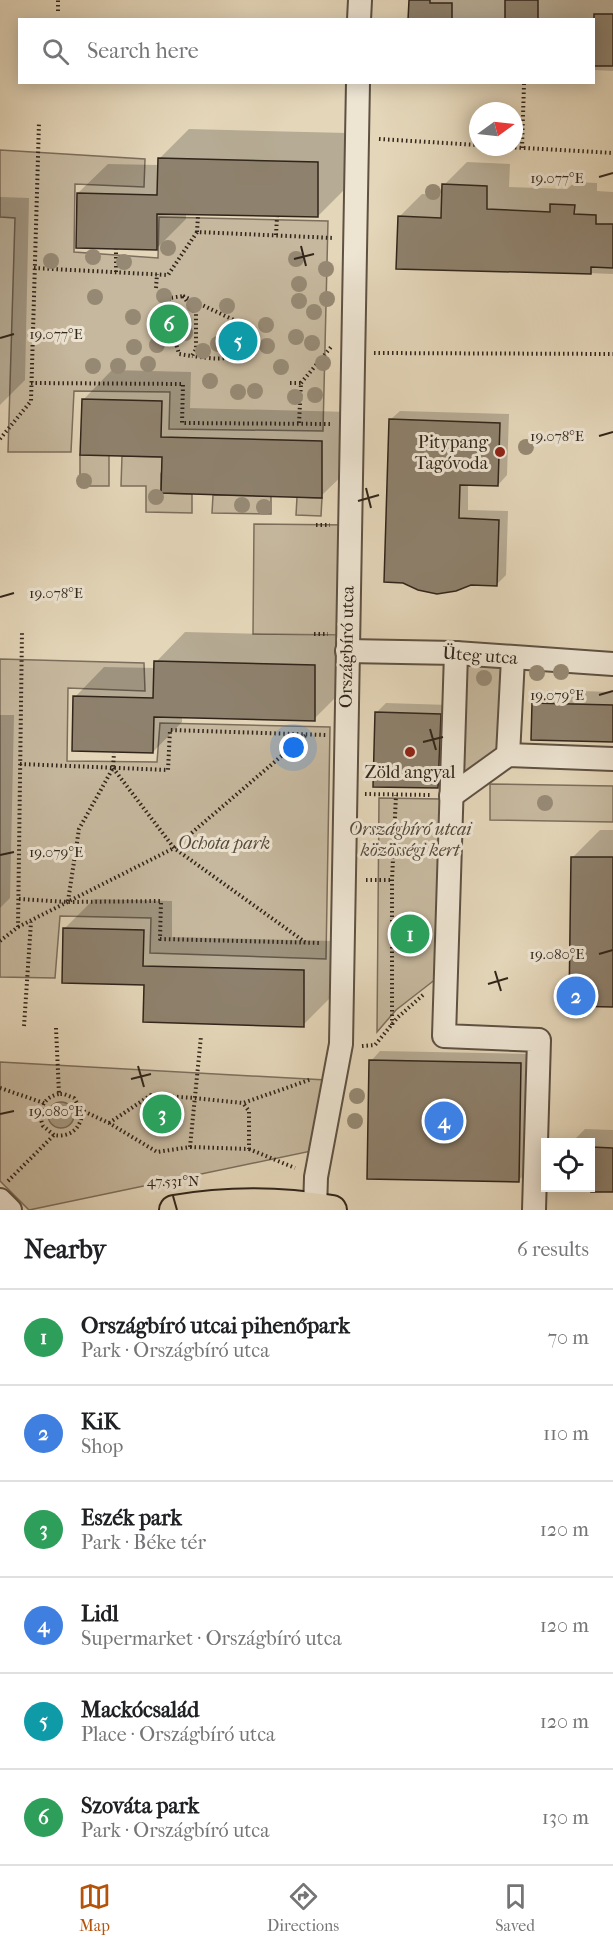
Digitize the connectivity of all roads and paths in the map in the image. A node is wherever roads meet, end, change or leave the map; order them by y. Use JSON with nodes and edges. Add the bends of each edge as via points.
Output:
{"nodes":[{"id":1,"x":58,"y":0,"type":"edge"},
{"id":2,"x":360,"y":0,"type":"edge"},
{"id":3,"x":58,"y":11,"type":"dead end"},
{"id":4,"x":359,"y":18,"type":"edge"},
{"id":5,"x":358,"y":84,"type":"edge"},
{"id":6,"x":524,"y":84,"type":"dead end"},
{"id":7,"x":523,"y":116,"type":"edge"},
{"id":8,"x":39,"y":122,"type":"dead end"},
{"id":9,"x":357,"y":138,"type":"junction"},
{"id":10,"x":469,"y":144,"type":"edge"},
{"id":11,"x":523,"y":148,"type":"edge"},
{"id":12,"x":613,"y":153,"type":"edge"},
{"id":13,"x":198,"y":215,"type":"dead end"},
{"id":14,"x":277,"y":217,"type":"dead end"},
{"id":15,"x":196,"y":232,"type":"junction"},
{"id":16,"x":276,"y":235,"type":"junction"},
{"id":17,"x":354,"y":239,"type":"junction"},
{"id":18,"x":116,"y":249,"type":"dead end"},
{"id":19,"x":34,"y":268,"type":"junction"},
{"id":20,"x":116,"y":272,"type":"junction"},
{"id":21,"x":157,"y":274,"type":"junction"},
{"id":22,"x":156,"y":288,"type":"dead end"},
{"id":23,"x":183,"y":296,"type":"junction"},
{"id":24,"x":353,"y":321,"type":"junction"},
{"id":25,"x":353,"y":353,"type":"junction"},
{"id":26,"x":613,"y":354,"type":"edge"},
{"id":27,"x":192,"y":356,"type":"junction"},
{"id":28,"x":31,"y":383,"type":"junction"},
{"id":29,"x":290,"y":383,"type":"dead end"},
{"id":30,"x":301,"y":383,"type":"junction"},
{"id":31,"x":299,"y":424,"type":"junction"},
{"id":32,"x":351,"y":425,"type":"junction"},
{"id":33,"x":0,"y":439,"type":"edge"},
{"id":34,"x":22,"y":631,"type":"dead end"},
{"id":35,"x":347,"y":651,"type":"junction"},
{"id":36,"x":456,"y":653,"type":"junction"},
{"id":37,"x":513,"y":658,"type":"junction"},
{"id":38,"x":613,"y":664,"type":"edge"},
{"id":39,"x":306,"y":735,"type":"junction"},
{"id":40,"x":345,"y":736,"type":"junction"},
{"id":41,"x":114,"y":753,"type":"dead end"},
{"id":42,"x":508,"y":755,"type":"junction"},
{"id":43,"x":613,"y":759,"type":"edge"},
{"id":44,"x":20,"y":764,"type":"junction"},
{"id":45,"x":113,"y":768,"type":"junction"},
{"id":46,"x":344,"y":794,"type":"junction"},
{"id":47,"x":396,"y":795,"type":"junction"},
{"id":48,"x":451,"y":796,"type":"junction"},
{"id":49,"x":174,"y":848,"type":"junction"},
{"id":50,"x":19,"y":899,"type":"junction"},
{"id":51,"x":68,"y":902,"type":"junction"},
{"id":52,"x":31,"y":921,"type":"junction"},
{"id":53,"x":18,"y":927,"type":"junction"},
{"id":54,"x":0,"y":941,"type":"edge"},
{"id":55,"x":306,"y":943,"type":"junction"},
{"id":56,"x":341,"y":944,"type":"junction"},
{"id":57,"x":446,"y":975,"type":"junction"},
{"id":58,"x":392,"y":1025,"type":"junction"},
{"id":59,"x":24,"y":1026,"type":"dead end"},
{"id":60,"x":56,"y":1028,"type":"dead end"},
{"id":61,"x":201,"y":1036,"type":"dead end"},
{"id":62,"x":341,"y":1044,"type":"junction"},
{"id":63,"x":0,"y":1088,"type":"edge"},
{"id":64,"x":59,"y":1094,"type":"junction"},
{"id":65,"x":194,"y":1098,"type":"junction"},
{"id":66,"x":44,"y":1103,"type":"junction"},
{"id":67,"x":243,"y":1103,"type":"junction"},
{"id":68,"x":81,"y":1110,"type":"junction"},
{"id":69,"x":109,"y":1124,"type":"junction"},
{"id":70,"x":54,"y":1135,"type":"junction"},
{"id":71,"x":190,"y":1147,"type":"junction"},
{"id":72,"x":0,"y":1189,"type":"edge"},
{"id":73,"x":0,"y":1200,"type":"edge"},
{"id":74,"x":320,"y":1209,"type":"edge"},
{"id":75,"x":10,"y":1210,"type":"edge"},
{"id":76,"x":174,"y":1210,"type":"edge"},
{"id":77,"x":534,"y":1210,"type":"edge"}],
"edges":[{"from":1,"to":3,"type":"path"},
{"from":2,"to":4,"type":"street"},
{"from":5,"to":9,"type":"street","name":"Országbíró utca"},
{"from":6,"to":7,"type":"path"},
{"from":8,"to":19,"type":"path"},
{"from":9,"to":10,"type":"path"},
{"from":9,"to":17,"type":"street","name":"Országbíró utca"},
{"from":11,"to":12,"type":"path"},
{"from":13,"to":15,"type":"path"},
{"from":14,"to":16,"type":"path"},
{"from":15,"to":16,"type":"path"},
{"from":15,"to":21,"type":"path","via":[[168,275]]},
{"from":16,"to":17,"type":"path"},
{"from":17,"to":24,"type":"street","name":"Országbíró utca"},
{"from":18,"to":20,"type":"path"},
{"from":19,"to":20,"type":"path"},
{"from":19,"to":28,"type":"path"},
{"from":20,"to":21,"type":"path"},
{"from":21,"to":22,"type":"path"},
{"from":23,"to":27,"type":"path","via":[[196,314],[196,349]]},
{"from":23,"to":27,"type":"path","via":[[170,297],[165,304],[179,354]]},
{"from":23,"to":27,"type":"path","via":[[236,321],[245,335],[245,349],[237,356]]},
{"from":24,"to":25,"type":"street","name":"Országbíró utca"},
{"from":24,"to":30,"type":"path"},
{"from":25,"to":26,"type":"path"},
{"from":25,"to":32,"type":"street","name":"Országbíró utca"},
{"from":28,"to":31,"type":"path","via":[[183,384],[182,423]]},
{"from":28,"to":33,"type":"path","via":[[31,401]]},
{"from":29,"to":30,"type":"path"},
{"from":30,"to":31,"type":"path"},
{"from":31,"to":32,"type":"path"},
{"from":32,"to":35,"type":"street","name":"Országbíró utca"},
{"from":34,"to":44,"type":"path"},
{"from":35,"to":36,"type":"street","name":"Üteg utca"},
{"from":35,"to":40,"type":"street","name":"Országbíró utca"},
{"from":36,"to":37,"type":"street","name":"Üteg utca"},
{"from":36,"to":48,"type":"street"},
{"from":37,"to":38,"type":"street","name":"Üteg utca"},
{"from":37,"to":42,"type":"street"},
{"from":39,"to":40,"type":"path"},
{"from":39,"to":45,"type":"path","via":[[170,730],[168,770]]},
{"from":39,"to":49,"type":"path"},
{"from":40,"to":46,"type":"street","name":"Országbíró utca"},
{"from":41,"to":45,"type":"path"},
{"from":42,"to":43,"type":"street"},
{"from":42,"to":48,"type":"street"},
{"from":44,"to":45,"type":"path"},
{"from":44,"to":50,"type":"path"},
{"from":45,"to":49,"type":"path"},
{"from":45,"to":51,"type":"path","via":[[79,829]]},
{"from":46,"to":47,"type":"path"},
{"from":46,"to":56,"type":"street","name":"Országbíró utca"},
{"from":47,"to":48,"type":"path"},
{"from":47,"to":58,"type":"path"},
{"from":48,"to":57,"type":"street"},
{"from":49,"to":51,"type":"path"},
{"from":49,"to":55,"type":"path"},
{"from":50,"to":51,"type":"path"},
{"from":50,"to":53,"type":"path"},
{"from":51,"to":52,"type":"path"},
{"from":51,"to":55,"type":"path","via":[[161,901],[160,939]]},
{"from":52,"to":53,"type":"path"},
{"from":52,"to":59,"type":"path"},
{"from":53,"to":54,"type":"path"},
{"from":55,"to":56,"type":"path"},
{"from":56,"to":62,"type":"street","name":"Országbíró utca"},
{"from":57,"to":58,"type":"path"},
{"from":57,"to":77,"type":"street","via":[[444,1036],[539,1040]]},
{"from":58,"to":62,"type":"path","via":[[375,1045]]},
{"from":60,"to":64,"type":"path"},
{"from":61,"to":65,"type":"path"},
{"from":62,"to":67,"type":"path","via":[[311,1080]]},
{"from":62,"to":74,"type":"street","name":"Országbíró utca","via":[[316,1177]]},
{"from":63,"to":66,"type":"path"},
{"from":64,"to":66,"type":"path"},
{"from":64,"to":68,"type":"path","via":[[74,1098]]},
{"from":65,"to":67,"type":"path"},
{"from":65,"to":69,"type":"path","via":[[151,1095]]},
{"from":65,"to":71,"type":"path"},
{"from":66,"to":70,"type":"path","via":[[41,1121]]},
{"from":67,"to":71,"type":"path","via":[[249,1112],[249,1149]]},
{"from":68,"to":69,"type":"path"},
{"from":68,"to":70,"type":"path","via":[[76,1129],[67,1135]]},
{"from":69,"to":71,"type":"path","via":[[157,1152]]},
{"from":70,"to":72,"type":"path"},
{"from":73,"to":75,"type":"street"},
{"from":74,"to":76,"type":"main road","via":[[283,1203],[244,1203]]}]}
